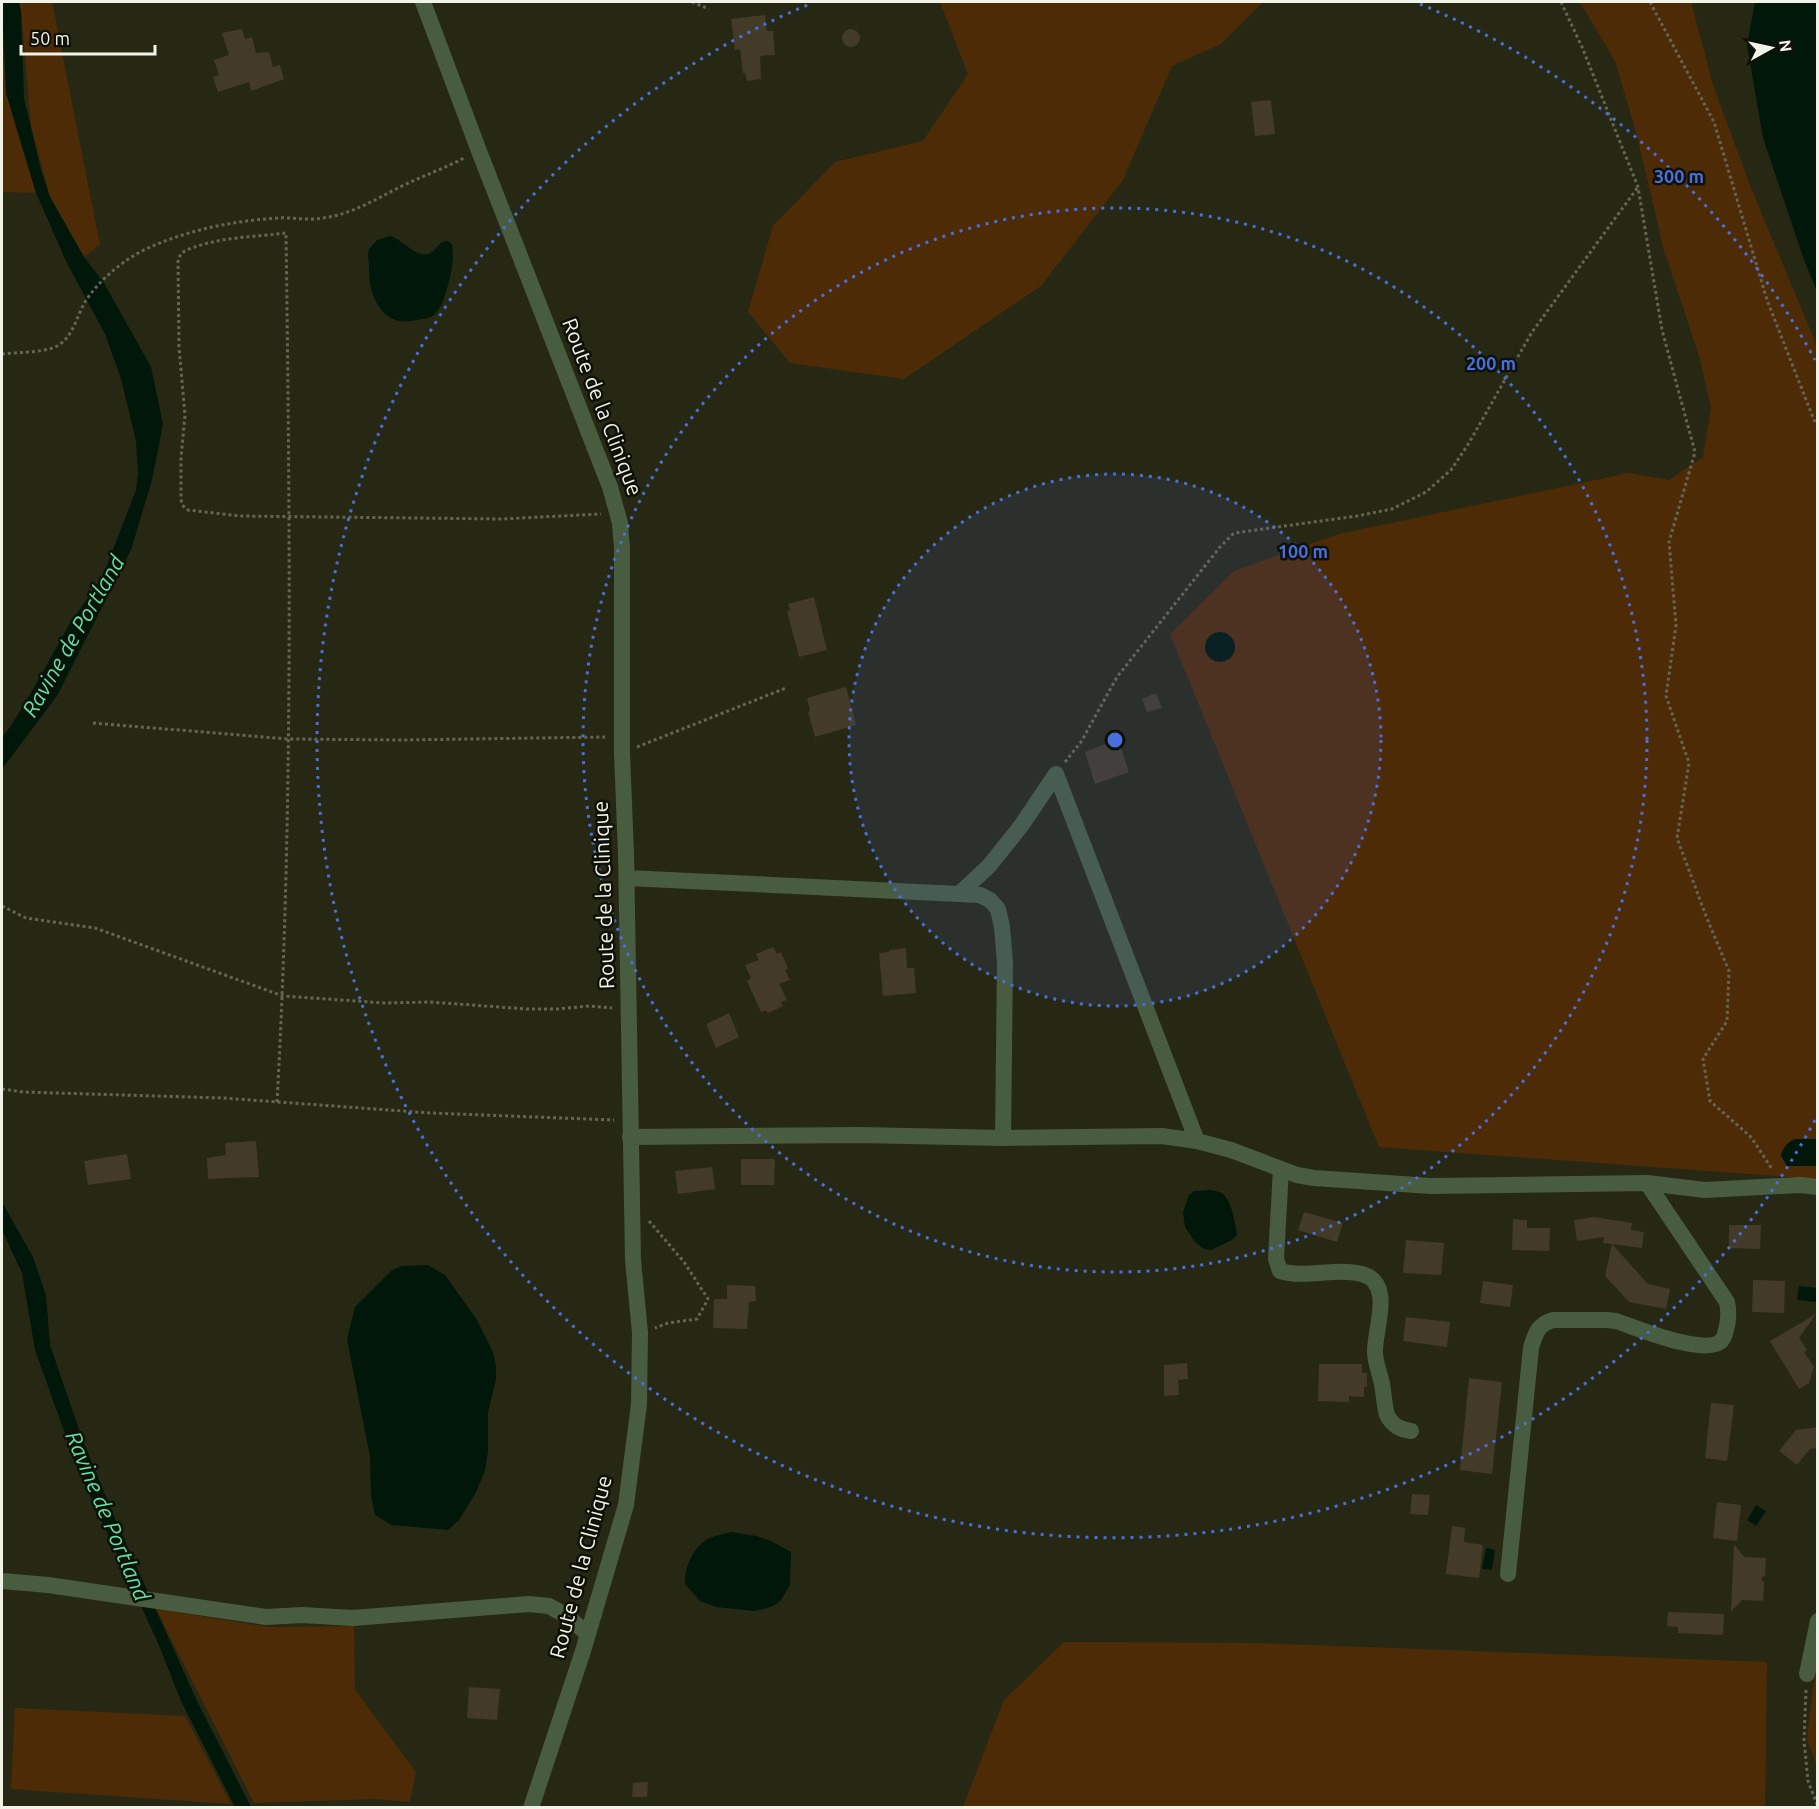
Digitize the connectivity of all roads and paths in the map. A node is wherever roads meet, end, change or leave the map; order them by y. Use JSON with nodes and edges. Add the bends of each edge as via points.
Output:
{"nodes":[{"id":1,"x":423,"y":2,"type":"edge"},
{"id":2,"x":692,"y":2,"type":"edge"},
{"id":3,"x":1561,"y":2,"type":"edge"},
{"id":4,"x":1650,"y":2,"type":"edge"},
{"id":5,"x":710,"y":9,"type":"dead end"},
{"id":6,"x":479,"y":151,"type":"junction"},
{"id":7,"x":1638,"y":187,"type":"junction"},
{"id":8,"x":2,"y":354,"type":"edge"},
{"id":9,"x":1818,"y":425,"type":"edge"},
{"id":10,"x":618,"y":513,"type":"junction"},
{"id":11,"x":290,"y":516,"type":"junction"},
{"id":12,"x":786,"y":688,"type":"dead end"},
{"id":13,"x":93,"y":723,"type":"dead end"},
{"id":14,"x":288,"y":739,"type":"junction"},
{"id":15,"x":622,"y":745,"type":"junction"},
{"id":16,"x":1056,"y":774,"type":"junction"},
{"id":17,"x":627,"y":878,"type":"junction"},
{"id":18,"x":960,"y":894,"type":"junction"},
{"id":19,"x":2,"y":906,"type":"edge"},
{"id":20,"x":283,"y":996,"type":"junction"},
{"id":21,"x":629,"y":1009,"type":"junction"},
{"id":22,"x":2,"y":1089,"type":"edge"},
{"id":23,"x":277,"y":1102,"type":"junction"},
{"id":24,"x":630,"y":1129,"type":"junction"},
{"id":25,"x":1003,"y":1138,"type":"junction"},
{"id":26,"x":1197,"y":1141,"type":"junction"},
{"id":27,"x":1281,"y":1169,"type":"junction"},
{"id":28,"x":1647,"y":1183,"type":"junction"},
{"id":29,"x":1782,"y":1186,"type":"junction"},
{"id":30,"x":1818,"y":1187,"type":"edge"},
{"id":31,"x":631,"y":1198,"type":"junction"},
{"id":32,"x":639,"y":1333,"type":"junction"},
{"id":33,"x":1411,"y":1431,"type":"dead end"},
{"id":34,"x":1508,"y":1574,"type":"dead end"},
{"id":35,"x":2,"y":1581,"type":"edge"},
{"id":36,"x":1818,"y":1621,"type":"edge"},
{"id":37,"x":588,"y":1634,"type":"junction"},
{"id":38,"x":1807,"y":1674,"type":"joint"},
{"id":39,"x":1818,"y":1806,"type":"edge"},
{"id":40,"x":531,"y":1808,"type":"edge"}],
"edges":[{"from":1,"to":6,"type":"street","name":"Route de la Clinique"},
{"from":2,"to":5,"type":"path"},
{"from":3,"to":7,"type":"path"},
{"from":4,"to":9,"type":"path","via":[[1714,122],[1767,300]]},
{"from":6,"to":8,"type":"path","via":[[343,214],[199,229],[165,240],[138,253],[106,277],[85,302],[66,339],[56,346]]},
{"from":6,"to":10,"type":"street","name":"Route de la Clinique"},
{"from":7,"to":16,"type":"path","via":[[1532,332],[1451,470],[1426,492],[1392,509],[1233,533],[1117,677],[1081,742]]},
{"from":7,"to":29,"type":"path","via":[[1662,330],[1695,452],[1669,542],[1676,625],[1666,696],[1689,764],[1677,838],[1729,971],[1727,1021],[1703,1059],[1710,1101],[1751,1137]]},
{"from":10,"to":11,"type":"path","via":[[502,519]]},
{"from":10,"to":15,"type":"street","name":"Route de la Clinique","via":[[622,548]]},
{"from":11,"to":11,"type":"path","via":[[223,515],[188,510],[183,505],[181,458],[185,415],[178,260],[185,250],[214,242],[286,233]]},
{"from":11,"to":14,"type":"path"},
{"from":12,"to":15,"type":"path"},
{"from":13,"to":14,"type":"path"},
{"from":14,"to":15,"type":"path"},
{"from":14,"to":20,"type":"path"},
{"from":15,"to":17,"type":"street","name":"Route de la Clinique"},
{"from":16,"to":18,"type":"street","via":[[1021,826]]},
{"from":16,"to":26,"type":"street"},
{"from":17,"to":18,"type":"street"},
{"from":17,"to":21,"type":"street","name":"Route de la Clinique"},
{"from":18,"to":25,"type":"street","via":[[990,900],[998,909],[1002,927]]},
{"from":19,"to":20,"type":"path","via":[[26,918],[95,928]]},
{"from":20,"to":21,"type":"path","via":[[516,1008]]},
{"from":20,"to":23,"type":"path"},
{"from":21,"to":24,"type":"street","name":"Route de la Clinique"},
{"from":22,"to":23,"type":"path"},
{"from":23,"to":24,"type":"path"},
{"from":24,"to":25,"type":"street"},
{"from":24,"to":31,"type":"street","name":"Route de la Clinique"},
{"from":25,"to":26,"type":"street","via":[[1162,1136]]},
{"from":26,"to":27,"type":"street"},
{"from":27,"to":28,"type":"street","via":[[1314,1178],[1431,1186]]},
{"from":27,"to":33,"type":"street","via":[[1276,1258],[1280,1271],[1331,1271],[1372,1278],[1381,1300],[1375,1352],[1387,1415],[1392,1424]]},
{"from":28,"to":29,"type":"street","via":[[1705,1190]]},
{"from":28,"to":34,"type":"street","via":[[1727,1302],[1724,1337],[1719,1343],[1698,1346],[1608,1320],[1553,1320],[1538,1328],[1531,1348]]},
{"from":29,"to":30,"type":"street"},
{"from":31,"to":32,"type":"street","name":"Route de la Clinique"},
{"from":31,"to":32,"type":"path","via":[[684,1262],[708,1299],[697,1319]]},
{"from":32,"to":37,"type":"street","name":"Route de la Clinique","via":[[639,1404],[626,1505]]},
{"from":35,"to":37,"type":"street","via":[[266,1617],[353,1618],[529,1604],[549,1606]]},
{"from":36,"to":38,"type":"street"},
{"from":37,"to":40,"type":"street","name":"Route de la Clinique"},
{"from":38,"to":39,"type":"path","via":[[1804,1740],[1808,1781]]}]}
